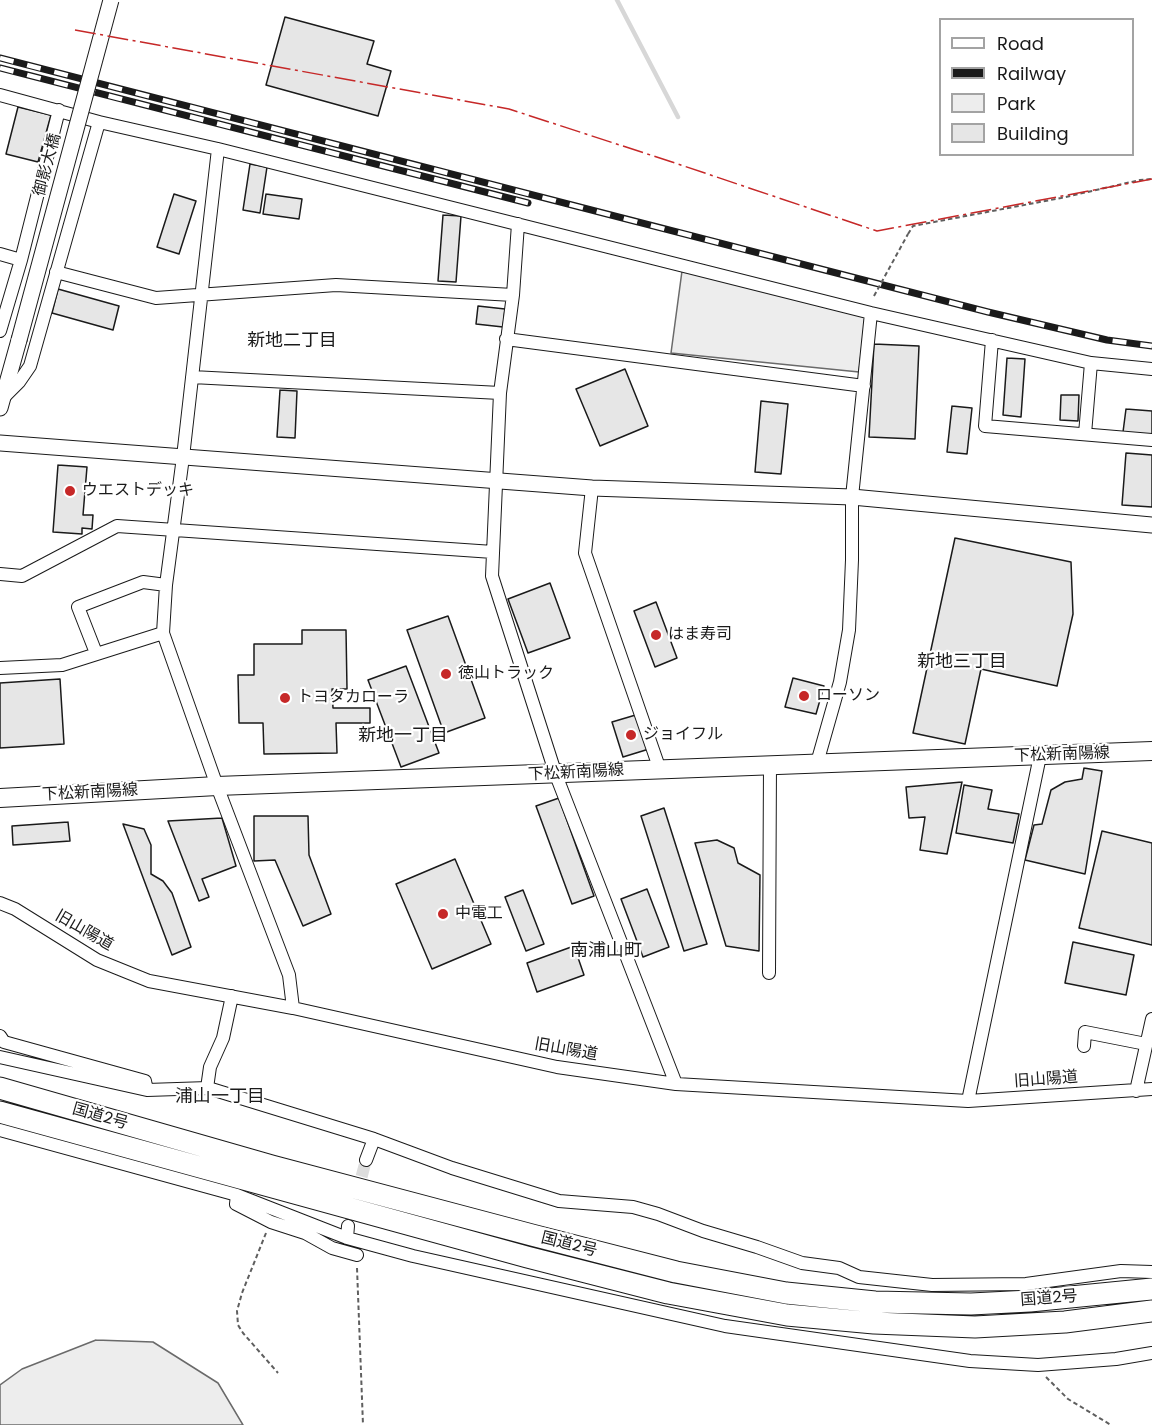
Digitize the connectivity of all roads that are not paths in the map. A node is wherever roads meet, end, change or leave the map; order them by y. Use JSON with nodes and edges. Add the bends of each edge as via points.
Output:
{"nodes":[{"id":1,"x":111,"y":0,"type":"edge"},
{"id":2,"x":0,"y":95,"type":"edge"},
{"id":3,"x":59,"y":111,"type":"junction"},
{"id":4,"x":99,"y":122,"type":"junction"},
{"id":5,"x":218,"y":149,"type":"junction"},
{"id":6,"x":518,"y":224,"type":"junction"},
{"id":7,"x":0,"y":254,"type":"edge"},
{"id":8,"x":21,"y":260,"type":"junction"},
{"id":9,"x":56,"y":272,"type":"junction"},
{"id":10,"x":513,"y":295,"type":"junction"},
{"id":11,"x":201,"y":296,"type":"junction"},
{"id":12,"x":871,"y":313,"type":"junction"},
{"id":13,"x":0,"y":331,"type":"edge"},
{"id":14,"x":506,"y":339,"type":"junction"},
{"id":15,"x":992,"y":340,"type":"junction"},
{"id":16,"x":1090,"y":363,"type":"junction"},
{"id":17,"x":1152,"y":369,"type":"edge"},
{"id":18,"x":192,"y":377,"type":"junction"},
{"id":19,"x":864,"y":386,"type":"junction"},
{"id":20,"x":500,"y":393,"type":"junction"},
{"id":21,"x":1,"y":397,"type":"edge"},
{"id":22,"x":1085,"y":434,"type":"junction"},
{"id":23,"x":1152,"y":440,"type":"edge"},
{"id":24,"x":0,"y":443,"type":"edge"},
{"id":25,"x":183,"y":457,"type":"junction"},
{"id":26,"x":496,"y":481,"type":"junction"},
{"id":27,"x":592,"y":488,"type":"junction"},
{"id":28,"x":852,"y":497,"type":"junction"},
{"id":29,"x":1152,"y":525,"type":"edge"},
{"id":30,"x":173,"y":531,"type":"junction"},
{"id":31,"x":493,"y":552,"type":"junction"},
{"id":32,"x":0,"y":574,"type":"edge"},
{"id":33,"x":166,"y":585,"type":"junction"},
{"id":34,"x":163,"y":633,"type":"junction"},
{"id":35,"x":96,"y":653,"type":"junction"},
{"id":36,"x":0,"y":668,"type":"edge"},
{"id":37,"x":1152,"y":751,"type":"edge"},
{"id":38,"x":1040,"y":756,"type":"junction"},
{"id":39,"x":818,"y":763,"type":"junction"},
{"id":40,"x":770,"y":764,"type":"junction"},
{"id":41,"x":660,"y":770,"type":"junction"},
{"id":42,"x":556,"y":775,"type":"junction"},
{"id":43,"x":218,"y":786,"type":"junction"},
{"id":44,"x":0,"y":798,"type":"edge"},
{"id":45,"x":0,"y":903,"type":"edge"},
{"id":46,"x":769,"y":973,"type":"dead end"},
{"id":47,"x":232,"y":996,"type":"junction"},
{"id":48,"x":293,"y":1008,"type":"junction"},
{"id":49,"x":1152,"y":1020,"type":"edge"},
{"id":50,"x":0,"y":1036,"type":"edge"},
{"id":51,"x":1146,"y":1044,"type":"junction"},
{"id":52,"x":1084,"y":1046,"type":"dead end"},
{"id":53,"x":0,"y":1057,"type":"edge"},
{"id":54,"x":676,"y":1084,"type":"junction"},
{"id":55,"x":0,"y":1088,"type":"edge"},
{"id":56,"x":207,"y":1088,"type":"junction"},
{"id":57,"x":1152,"y":1089,"type":"edge"},
{"id":58,"x":147,"y":1090,"type":"junction"},
{"id":59,"x":1136,"y":1091,"type":"junction"},
{"id":60,"x":968,"y":1101,"type":"junction"},
{"id":61,"x":0,"y":1112,"type":"edge"},
{"id":62,"x":0,"y":1130,"type":"edge"},
{"id":63,"x":374,"y":1139,"type":"junction"},
{"id":64,"x":366,"y":1160,"type":"tunnel mouth"},
{"id":65,"x":237,"y":1195,"type":"junction"},
{"id":66,"x":532,"y":1235,"type":"junction"},
{"id":67,"x":357,"y":1255,"type":"road end"},
{"id":68,"x":527,"y":1257,"type":"junction"},
{"id":69,"x":1152,"y":1272,"type":"edge"},
{"id":70,"x":521,"y":1279,"type":"junction"},
{"id":71,"x":1152,"y":1289,"type":"edge"},
{"id":72,"x":1028,"y":1292,"type":"junction"},
{"id":73,"x":1152,"y":1311,"type":"edge"},
{"id":74,"x":1152,"y":1353,"type":"edge"}],
"edges":[{"from":1,"to":21,"type":"street","name":"御影大橋","bridge":true,"via":[[20,340]]},
{"from":2,"to":3,"type":"street"},
{"from":3,"to":4,"type":"street"},
{"from":3,"to":8,"type":"street"},
{"from":4,"to":5,"type":"street"},
{"from":4,"to":9,"type":"street"},
{"from":5,"to":6,"type":"street"},
{"from":5,"to":11,"type":"street"},
{"from":6,"to":10,"type":"street"},
{"from":6,"to":12,"type":"street"},
{"from":7,"to":8,"type":"street"},
{"from":8,"to":13,"type":"street"},
{"from":9,"to":11,"type":"street","via":[[156,298]]},
{"from":9,"to":21,"type":"street","via":[[30,366]]},
{"from":10,"to":11,"type":"street","via":[[336,285]]},
{"from":10,"to":14,"type":"street"},
{"from":11,"to":18,"type":"street"},
{"from":12,"to":15,"type":"street"},
{"from":12,"to":19,"type":"street"},
{"from":14,"to":19,"type":"street"},
{"from":14,"to":20,"type":"street"},
{"from":15,"to":16,"type":"street"},
{"from":15,"to":22,"type":"street","via":[[985,426]]},
{"from":16,"to":17,"type":"street"},
{"from":16,"to":22,"type":"street"},
{"from":18,"to":20,"type":"street"},
{"from":18,"to":25,"type":"street"},
{"from":19,"to":28,"type":"street"},
{"from":20,"to":26,"type":"street"},
{"from":22,"to":23,"type":"street"},
{"from":24,"to":25,"type":"street"},
{"from":25,"to":26,"type":"street"},
{"from":25,"to":30,"type":"street"},
{"from":26,"to":27,"type":"street"},
{"from":26,"to":31,"type":"street"},
{"from":27,"to":28,"type":"street"},
{"from":27,"to":41,"type":"street","via":[[585,554]]},
{"from":28,"to":29,"type":"street"},
{"from":28,"to":39,"type":"street","via":[[849,630],[840,682]]},
{"from":30,"to":31,"type":"street"},
{"from":30,"to":32,"type":"street","via":[[117,526],[22,576]]},
{"from":30,"to":33,"type":"street"},
{"from":31,"to":42,"type":"street","via":[[492,576]]},
{"from":33,"to":34,"type":"street"},
{"from":33,"to":35,"type":"street","via":[[143,582],[78,607]]},
{"from":34,"to":35,"type":"street"},
{"from":34,"to":43,"type":"street"},
{"from":35,"to":36,"type":"street","via":[[62,665]]},
{"from":37,"to":38,"type":"main road","name":"下松新南陽線"},
{"from":38,"to":39,"type":"main road","name":"下松新南陽線"},
{"from":38,"to":60,"type":"street"},
{"from":39,"to":40,"type":"main road","name":"下松新南陽線"},
{"from":40,"to":41,"type":"main road","name":"下松新南陽線"},
{"from":40,"to":46,"type":"street"},
{"from":41,"to":42,"type":"main road","name":"下松新南陽線"},
{"from":42,"to":43,"type":"main road","name":"下松新南陽線"},
{"from":42,"to":54,"type":"street"},
{"from":43,"to":44,"type":"main road","name":"下松新南陽線"},
{"from":43,"to":48,"type":"street","via":[[289,975]]},
{"from":45,"to":47,"type":"street","name":"旧山陽道","via":[[97,960],[149,981]]},
{"from":47,"to":48,"type":"street","name":"旧山陽道"},
{"from":47,"to":56,"type":"street"},
{"from":48,"to":54,"type":"street","name":"旧山陽道","via":[[557,1067]]},
{"from":49,"to":51,"type":"street"},
{"from":50,"to":58,"type":"street","via":[[4,1042],[145,1081]]},
{"from":51,"to":52,"type":"street","via":[[1085,1032]]},
{"from":51,"to":59,"type":"street"},
{"from":53,"to":58,"type":"street"},
{"from":54,"to":60,"type":"street","name":"旧山陽道"},
{"from":55,"to":66,"type":"highway","name":"国道2号"},
{"from":56,"to":58,"type":"street"},
{"from":56,"to":63,"type":"street"},
{"from":57,"to":59,"type":"street","name":"旧山陽道"},
{"from":59,"to":60,"type":"street","name":"旧山陽道"},
{"from":61,"to":68,"type":"highway","name":"国道2号"},
{"from":62,"to":65,"type":"street"},
{"from":63,"to":64,"type":"street"},
{"from":63,"to":72,"type":"street","via":[[559,1201],[633,1207],[802,1263],[839,1268],[859,1277]]},
{"from":65,"to":67,"type":"street","via":[[236,1204],[271,1222]]},
{"from":65,"to":70,"type":"street","via":[[413,1256]]},
{"from":66,"to":68,"type":"street"},
{"from":66,"to":72,"type":"highway","name":"国道2号","via":[[676,1272],[786,1293],[874,1302],[971,1304]]},
{"from":68,"to":70,"type":"street"},
{"from":68,"to":73,"type":"highway","name":"国道2号","via":[[668,1293],[787,1315],[863,1322],[975,1327],[1065,1322]]},
{"from":69,"to":72,"type":"street","via":[[1121,1271]]},
{"from":70,"to":74,"type":"street","via":[[725,1326],[970,1361],[1038,1365]]},
{"from":71,"to":72,"type":"highway","name":"国道2号"}]}
